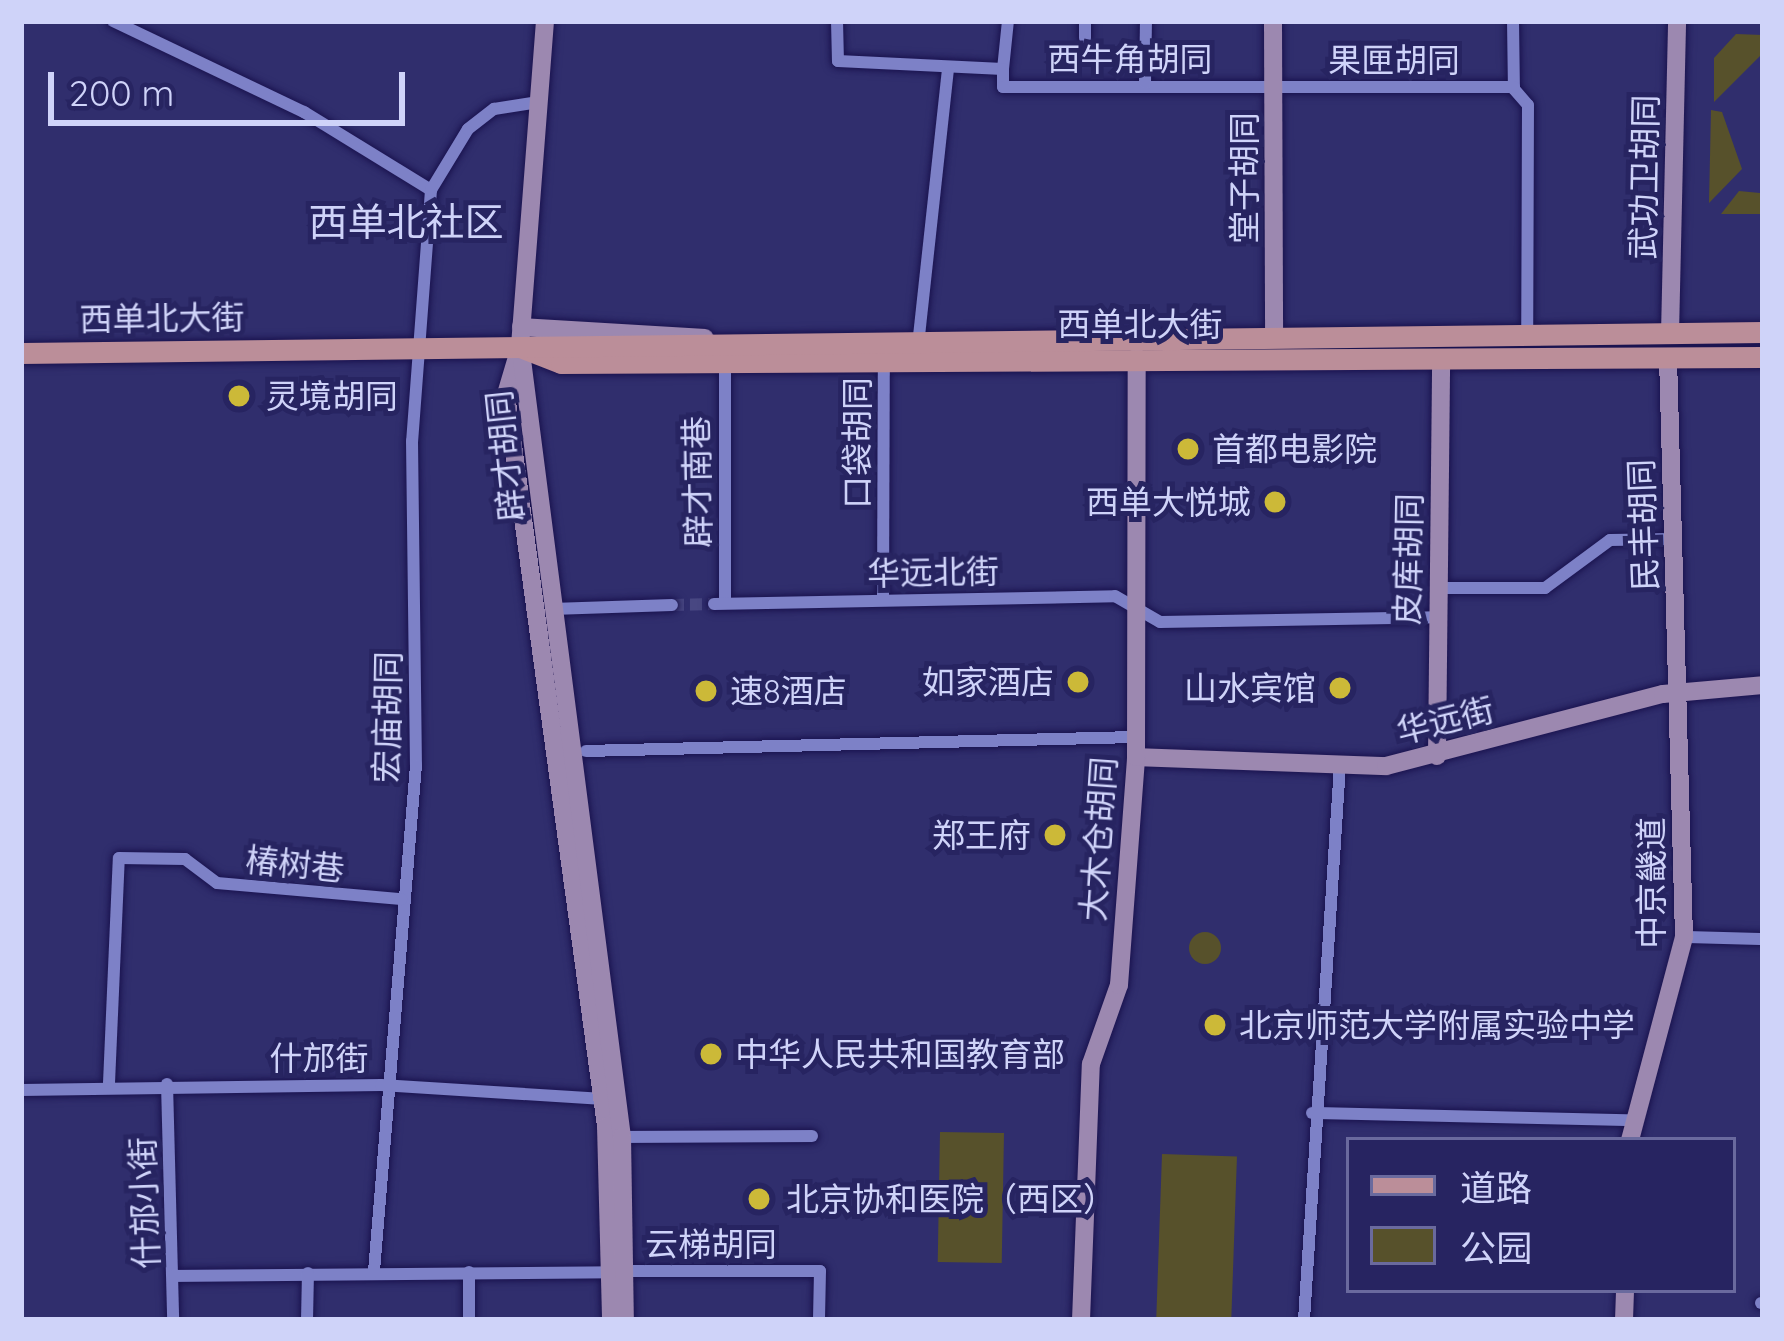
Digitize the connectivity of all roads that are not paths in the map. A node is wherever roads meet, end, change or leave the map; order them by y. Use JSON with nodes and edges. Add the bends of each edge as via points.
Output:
{"nodes":[{"id":1,"x":113,"y":21,"type":"edge"},
{"id":2,"x":545,"y":21,"type":"edge"},
{"id":3,"x":837,"y":21,"type":"edge"},
{"id":4,"x":1008,"y":21,"type":"edge"},
{"id":5,"x":1085,"y":21,"type":"edge"},
{"id":6,"x":1146,"y":21,"type":"edge"},
{"id":7,"x":1273,"y":21,"type":"edge"},
{"id":8,"x":1514,"y":21,"type":"edge"},
{"id":9,"x":1678,"y":21,"type":"edge"},
{"id":10,"x":1085,"y":38,"type":"dead end"},
{"id":11,"x":948,"y":68,"type":"junction"},
{"id":12,"x":1003,"y":69,"type":"junction"},
{"id":13,"x":1145,"y":83,"type":"dead end"},
{"id":14,"x":1274,"y":86,"type":"junction"},
{"id":15,"x":1514,"y":87,"type":"junction"},
{"id":16,"x":538,"y":102,"type":"junction"},
{"id":17,"x":431,"y":190,"type":"junction"},
{"id":18,"x":1763,"y":332,"type":"edge"},
{"id":19,"x":1527,"y":335,"type":"junction"},
{"id":20,"x":919,"y":336,"type":"junction"},
{"id":21,"x":1274,"y":336,"type":"junction"},
{"id":22,"x":520,"y":337,"type":"junction"},
{"id":23,"x":1669,"y":345,"type":"junction"},
{"id":24,"x":418,"y":349,"type":"junction"},
{"id":25,"x":21,"y":352,"type":"edge"},
{"id":26,"x":1137,"y":357,"type":"junction"},
{"id":27,"x":1763,"y":357,"type":"edge"},
{"id":28,"x":884,"y":358,"type":"junction"},
{"id":29,"x":724,"y":360,"type":"junction"},
{"id":30,"x":1441,"y":362,"type":"junction"},
{"id":31,"x":1673,"y":539,"type":"junction"},
{"id":32,"x":1437,"y":588,"type":"junction"},
{"id":33,"x":883,"y":600,"type":"junction"},
{"id":34,"x":720,"y":604,"type":"joint"},
{"id":35,"x":672,"y":605,"type":"tunnel mouth"},
{"id":36,"x":1138,"y":608,"type":"junction"},
{"id":37,"x":552,"y":609,"type":"junction"},
{"id":38,"x":1438,"y":616,"type":"junction"},
{"id":39,"x":1763,"y":686,"type":"edge"},
{"id":40,"x":1680,"y":690,"type":"junction"},
{"id":41,"x":1135,"y":747,"type":"junction"},
{"id":42,"x":586,"y":751,"type":"dead end"},
{"id":43,"x":1437,"y":756,"type":"junction"},
{"id":44,"x":1340,"y":765,"type":"junction"},
{"id":45,"x":401,"y":899,"type":"junction"},
{"id":46,"x":1684,"y":937,"type":"junction"},
{"id":47,"x":1763,"y":939,"type":"edge"},
{"id":48,"x":109,"y":1083,"type":"junction"},
{"id":49,"x":167,"y":1084,"type":"junction"},
{"id":50,"x":381,"y":1085,"type":"junction"},
{"id":51,"x":21,"y":1090,"type":"edge"},
{"id":52,"x":610,"y":1098,"type":"junction"},
{"id":53,"x":1312,"y":1113,"type":"junction"},
{"id":54,"x":1630,"y":1130,"type":"edge"},
{"id":55,"x":812,"y":1136,"type":"dead end"},
{"id":56,"x":622,"y":1137,"type":"junction"},
{"id":57,"x":374,"y":1271,"type":"junction"},
{"id":58,"x":618,"y":1271,"type":"junction"},
{"id":59,"x":308,"y":1273,"type":"junction"},
{"id":60,"x":470,"y":1273,"type":"junction"},
{"id":61,"x":173,"y":1276,"type":"junction"},
{"id":62,"x":172,"y":1320,"type":"edge"},
{"id":63,"x":307,"y":1320,"type":"edge"},
{"id":64,"x":470,"y":1320,"type":"edge"},
{"id":65,"x":611,"y":1320,"type":"edge"},
{"id":66,"x":626,"y":1320,"type":"edge"},
{"id":67,"x":819,"y":1320,"type":"edge"},
{"id":68,"x":1082,"y":1320,"type":"edge"},
{"id":69,"x":1304,"y":1320,"type":"edge"}],
"edges":[{"from":1,"to":17,"type":"street","via":[[304,112]]},
{"from":2,"to":16,"type":"street"},
{"from":3,"to":11,"type":"street","via":[[838,61]]},
{"from":4,"to":12,"type":"street"},
{"from":5,"to":10,"type":"street"},
{"from":6,"to":13,"type":"street"},
{"from":7,"to":14,"type":"street","name":"堂子胡同"},
{"from":8,"to":15,"type":"street"},
{"from":9,"to":23,"type":"street","name":"武功卫胡同"},
{"from":11,"to":12,"type":"street"},
{"from":11,"to":20,"type":"street"},
{"from":12,"to":14,"type":"street","name":"西牛角胡同","via":[[1004,87]]},
{"from":14,"to":15,"type":"street","name":"果匣胡同"},
{"from":14,"to":21,"type":"street","name":"堂子胡同"},
{"from":15,"to":19,"type":"street","via":[[1528,105]]},
{"from":16,"to":17,"type":"street","via":[[494,109],[468,129]]},
{"from":16,"to":22,"type":"street"},
{"from":17,"to":24,"type":"street","name":"宏庙胡同"},
{"from":18,"to":23,"type":"main road","name":"西单北大街"},
{"from":19,"to":21,"type":"main road","name":"西单北大街"},
{"from":19,"to":23,"type":"main road","name":"西单北大街"},
{"from":20,"to":21,"type":"main road","name":"西单北大街"},
{"from":20,"to":22,"type":"main road","name":"西单北大街"},
{"from":22,"to":24,"type":"main road","name":"西单北大街"},
{"from":22,"to":29,"type":"main road","name":"西单北大街","via":[[562,363]]},
{"from":22,"to":37,"type":"street","name":"辟才胡同"},
{"from":22,"to":52,"type":"street","name":"辟才胡同","via":[[506,394]]},
{"from":23,"to":27,"type":"main road","name":"西单北大街"},
{"from":23,"to":30,"type":"main road","name":"西单北大街"},
{"from":23,"to":31,"type":"street","name":"民丰胡同"},
{"from":24,"to":25,"type":"main road","name":"西单北大街"},
{"from":24,"to":45,"type":"street","name":"宏庙胡同","via":[[416,765]]},
{"from":26,"to":28,"type":"main road","name":"西单北大街"},
{"from":26,"to":30,"type":"main road","name":"西单北大街"},
{"from":26,"to":36,"type":"street","name":"大木仓胡同"},
{"from":28,"to":29,"type":"main road","name":"西单北大街"},
{"from":28,"to":33,"type":"street","name":"口袋胡同"},
{"from":29,"to":34,"type":"street","name":"辟才南巷"},
{"from":30,"to":32,"type":"street","name":"皮库胡同"},
{"from":31,"to":32,"type":"street","via":[[1610,540],[1545,588]]},
{"from":31,"to":40,"type":"street","name":"民丰胡同"},
{"from":32,"to":38,"type":"street","name":"皮库胡同"},
{"from":33,"to":34,"type":"street","name":"华远北街"},
{"from":33,"to":36,"type":"street","name":"华远北街","via":[[1115,596]]},
{"from":35,"to":37,"type":"street"},
{"from":36,"to":38,"type":"street","name":"华远北街","via":[[1160,622]]},
{"from":36,"to":41,"type":"street","name":"大木仓胡同"},
{"from":37,"to":52,"type":"street","name":"辟才胡同"},
{"from":38,"to":43,"type":"street","name":"皮库胡同"},
{"from":39,"to":40,"type":"street","name":"华远街"},
{"from":40,"to":43,"type":"street","name":"华远街"},
{"from":40,"to":46,"type":"street","name":"中京畿道"},
{"from":41,"to":42,"type":"street"},
{"from":41,"to":44,"type":"street","name":"华远街"},
{"from":41,"to":68,"type":"street","name":"大木仓胡同","via":[[1118,985],[1091,1064]]},
{"from":43,"to":44,"type":"street","name":"华远街"},
{"from":44,"to":53,"type":"street"},
{"from":45,"to":48,"type":"street","name":"椿树巷","via":[[217,883],[185,860],[119,859]]},
{"from":45,"to":50,"type":"street","name":"宏庙胡同"},
{"from":46,"to":47,"type":"street"},
{"from":46,"to":54,"type":"street","name":"中京畿道"},
{"from":48,"to":49,"type":"street","name":"什邡街"},
{"from":48,"to":51,"type":"street","name":"什邡街"},
{"from":49,"to":50,"type":"street","name":"什邡街"},
{"from":49,"to":61,"type":"street","name":"什邡小街"},
{"from":50,"to":52,"type":"street","name":"什邡街"},
{"from":50,"to":57,"type":"street","name":"宏庙胡同"},
{"from":52,"to":56,"type":"street","name":"辟才胡同"},
{"from":52,"to":58,"type":"street","name":"辟才胡同"},
{"from":53,"to":54,"type":"street"},
{"from":53,"to":69,"type":"street"},
{"from":55,"to":56,"type":"street"},
{"from":56,"to":58,"type":"street","name":"辟才胡同"},
{"from":57,"to":59,"type":"street"},
{"from":57,"to":60,"type":"street"},
{"from":58,"to":60,"type":"street"},
{"from":58,"to":65,"type":"street","name":"辟才胡同"},
{"from":58,"to":66,"type":"street","name":"辟才胡同"},
{"from":58,"to":67,"type":"street","name":"云梯胡同","via":[[820,1271]]},
{"from":59,"to":61,"type":"street"},
{"from":59,"to":63,"type":"street"},
{"from":60,"to":64,"type":"street"},
{"from":61,"to":62,"type":"street","name":"什邡小街"}]}
